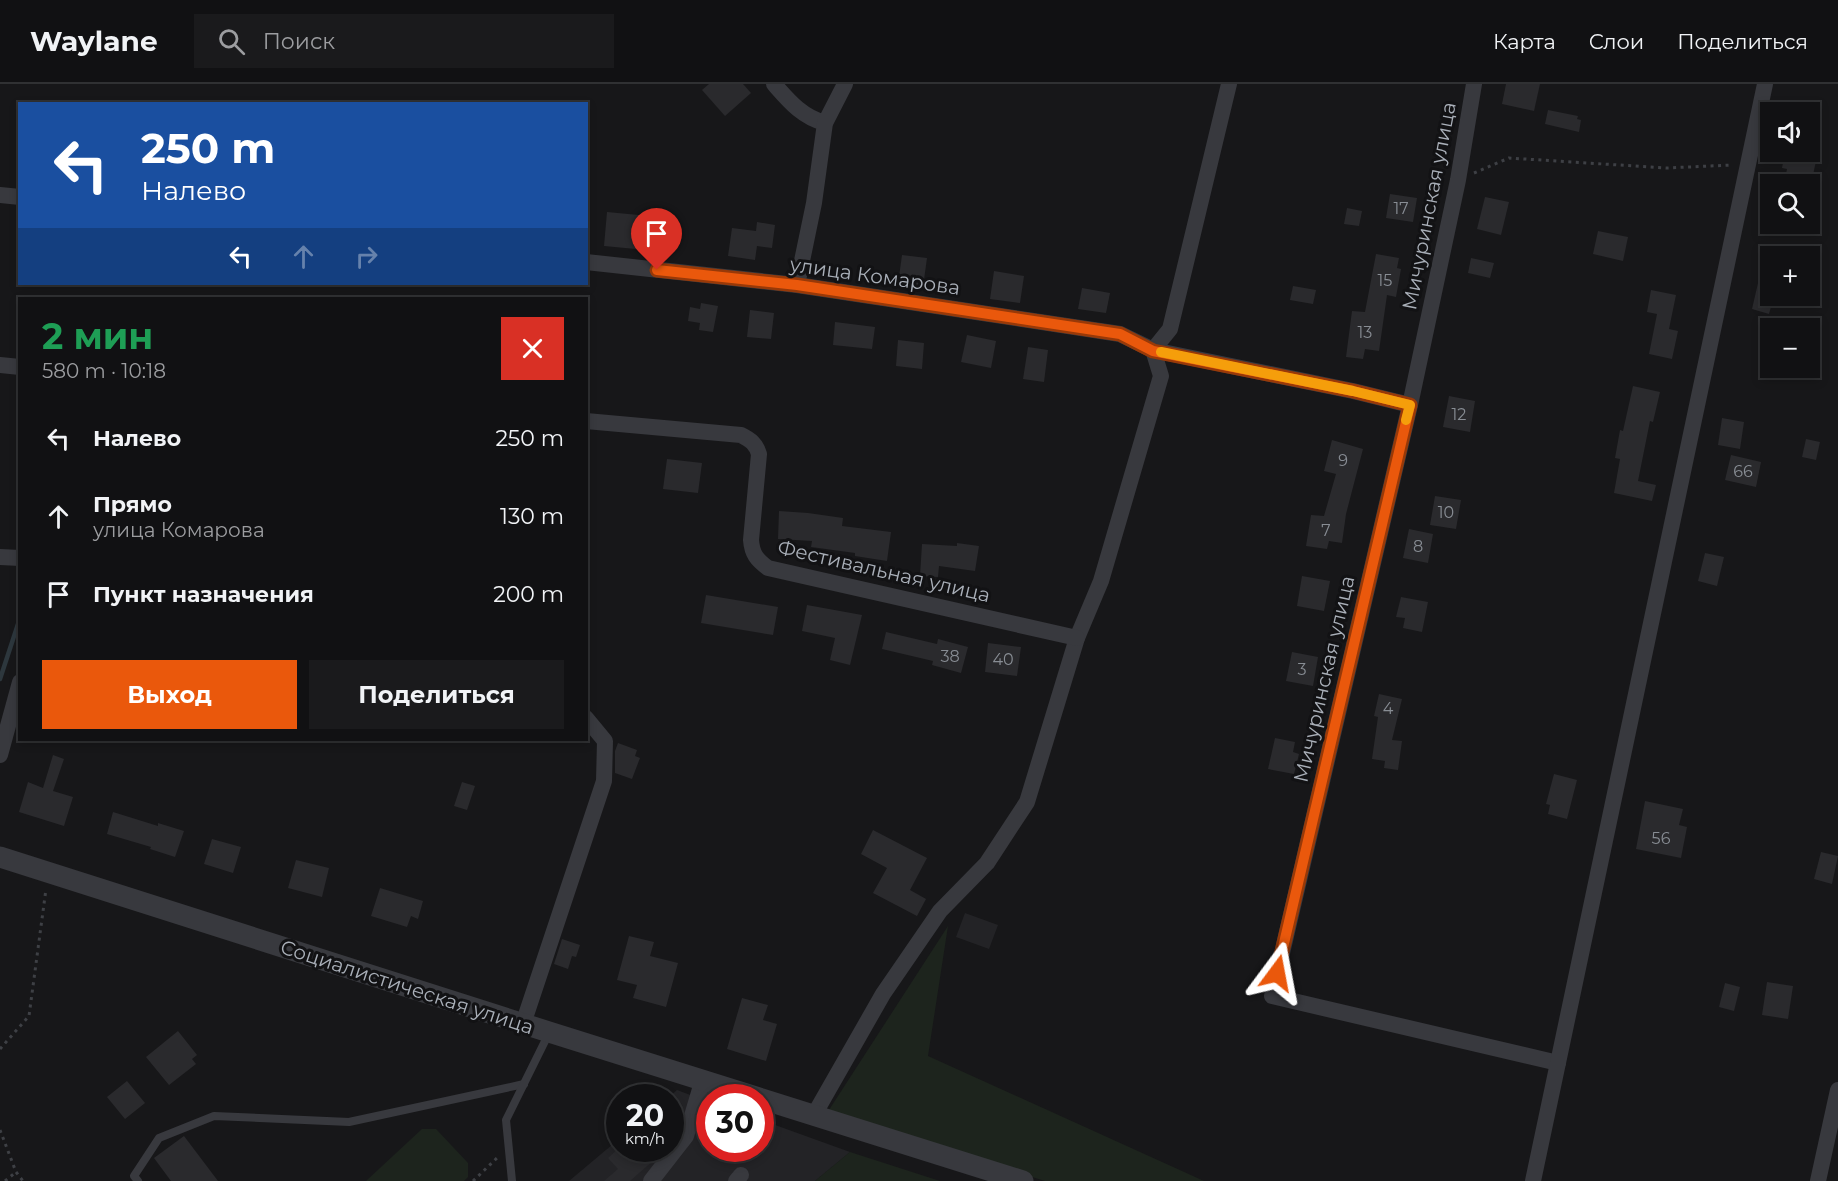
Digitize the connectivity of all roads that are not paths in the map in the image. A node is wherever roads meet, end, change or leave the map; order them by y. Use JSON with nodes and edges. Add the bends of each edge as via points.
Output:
{"nodes":[{"id":1,"x":774,"y":84,"type":"edge"},
{"id":2,"x":845,"y":84,"type":"edge"},
{"id":3,"x":1229,"y":84,"type":"edge"},
{"id":4,"x":1474,"y":84,"type":"edge"},
{"id":5,"x":1765,"y":84,"type":"edge"},
{"id":6,"x":825,"y":123,"type":"junction"},
{"id":7,"x":0,"y":195,"type":"edge"},
{"id":8,"x":18,"y":197,"type":"edge"},
{"id":9,"x":588,"y":262,"type":"edge"},
{"id":10,"x":797,"y":285,"type":"junction"},
{"id":11,"x":1153,"y":351,"type":"junction"},
{"id":12,"x":0,"y":365,"type":"edge"},
{"id":13,"x":18,"y":367,"type":"edge"},
{"id":14,"x":1410,"y":405,"type":"junction"},
{"id":15,"x":588,"y":421,"type":"edge"},
{"id":16,"x":0,"y":556,"type":"edge"},
{"id":17,"x":18,"y":558,"type":"edge"},
{"id":18,"x":1077,"y":638,"type":"junction"},
{"id":19,"x":18,"y":689,"type":"edge"},
{"id":20,"x":588,"y":720,"type":"edge"},
{"id":21,"x":0,"y":755,"type":"edge"},
{"id":22,"x":0,"y":857,"type":"edge"},
{"id":23,"x":523,"y":1024,"type":"junction"},
{"id":24,"x":549,"y":1032,"type":"junction"},
{"id":25,"x":1558,"y":1063,"type":"junction"},
{"id":26,"x":704,"y":1079,"type":"junction"},
{"id":27,"x":524,"y":1084,"type":"junction"},
{"id":28,"x":1838,"y":1090,"type":"edge"},
{"id":29,"x":814,"y":1115,"type":"junction"},
{"id":30,"x":138,"y":1181,"type":"edge"},
{"id":31,"x":512,"y":1181,"type":"edge"},
{"id":32,"x":651,"y":1181,"type":"edge"},
{"id":33,"x":1023,"y":1181,"type":"edge"},
{"id":34,"x":1533,"y":1181,"type":"edge"},
{"id":35,"x":1818,"y":1181,"type":"edge"}],
"edges":[{"from":1,"to":6,"type":"street","via":[[798,111]]},
{"from":2,"to":6,"type":"street"},
{"from":3,"to":11,"type":"street","via":[[1170,329]]},
{"from":4,"to":14,"type":"street","name":"Мичуринская улица","via":[[1458,180]]},
{"from":5,"to":25,"type":"street"},
{"from":6,"to":10,"type":"street"},
{"from":7,"to":8,"type":"street"},
{"from":9,"to":10,"type":"street","name":"улица Комарова"},
{"from":10,"to":11,"type":"street","name":"улица Комарова","via":[[1120,334]]},
{"from":11,"to":14,"type":"street","name":"улица Комарова"},
{"from":11,"to":18,"type":"street","via":[[1161,376],[1101,581]]},
{"from":12,"to":13,"type":"street"},
{"from":14,"to":25,"type":"street","name":"Мичуринская улица","via":[[1272,996]]},
{"from":15,"to":18,"type":"street","name":"Фестивальная улица","via":[[741,435],[749,439],[759,454],[752,551],[768,568]]},
{"from":16,"to":17,"type":"street"},
{"from":18,"to":29,"type":"street","via":[[1027,802],[987,863],[940,910],[883,994]]},
{"from":19,"to":21,"type":"street"},
{"from":20,"to":23,"type":"street","via":[[605,741],[604,781]]},
{"from":22,"to":23,"type":"street","name":"Социалистическая улица"},
{"from":23,"to":24,"type":"street","name":"Социалистическая улица"},
{"from":24,"to":26,"type":"street","name":"Социалистическая улица"},
{"from":24,"to":27,"type":"lane"},
{"from":25,"to":34,"type":"street"},
{"from":26,"to":29,"type":"street","name":"Социалистическая улица"},
{"from":26,"to":32,"type":"street","via":[[686,1136]]},
{"from":27,"to":30,"type":"lane","via":[[350,1122],[214,1116],[159,1138],[134,1176]]},
{"from":27,"to":31,"type":"lane","via":[[506,1120]]},
{"from":28,"to":35,"type":"street"},
{"from":29,"to":33,"type":"street","name":"Социалистическая улица"}]}
